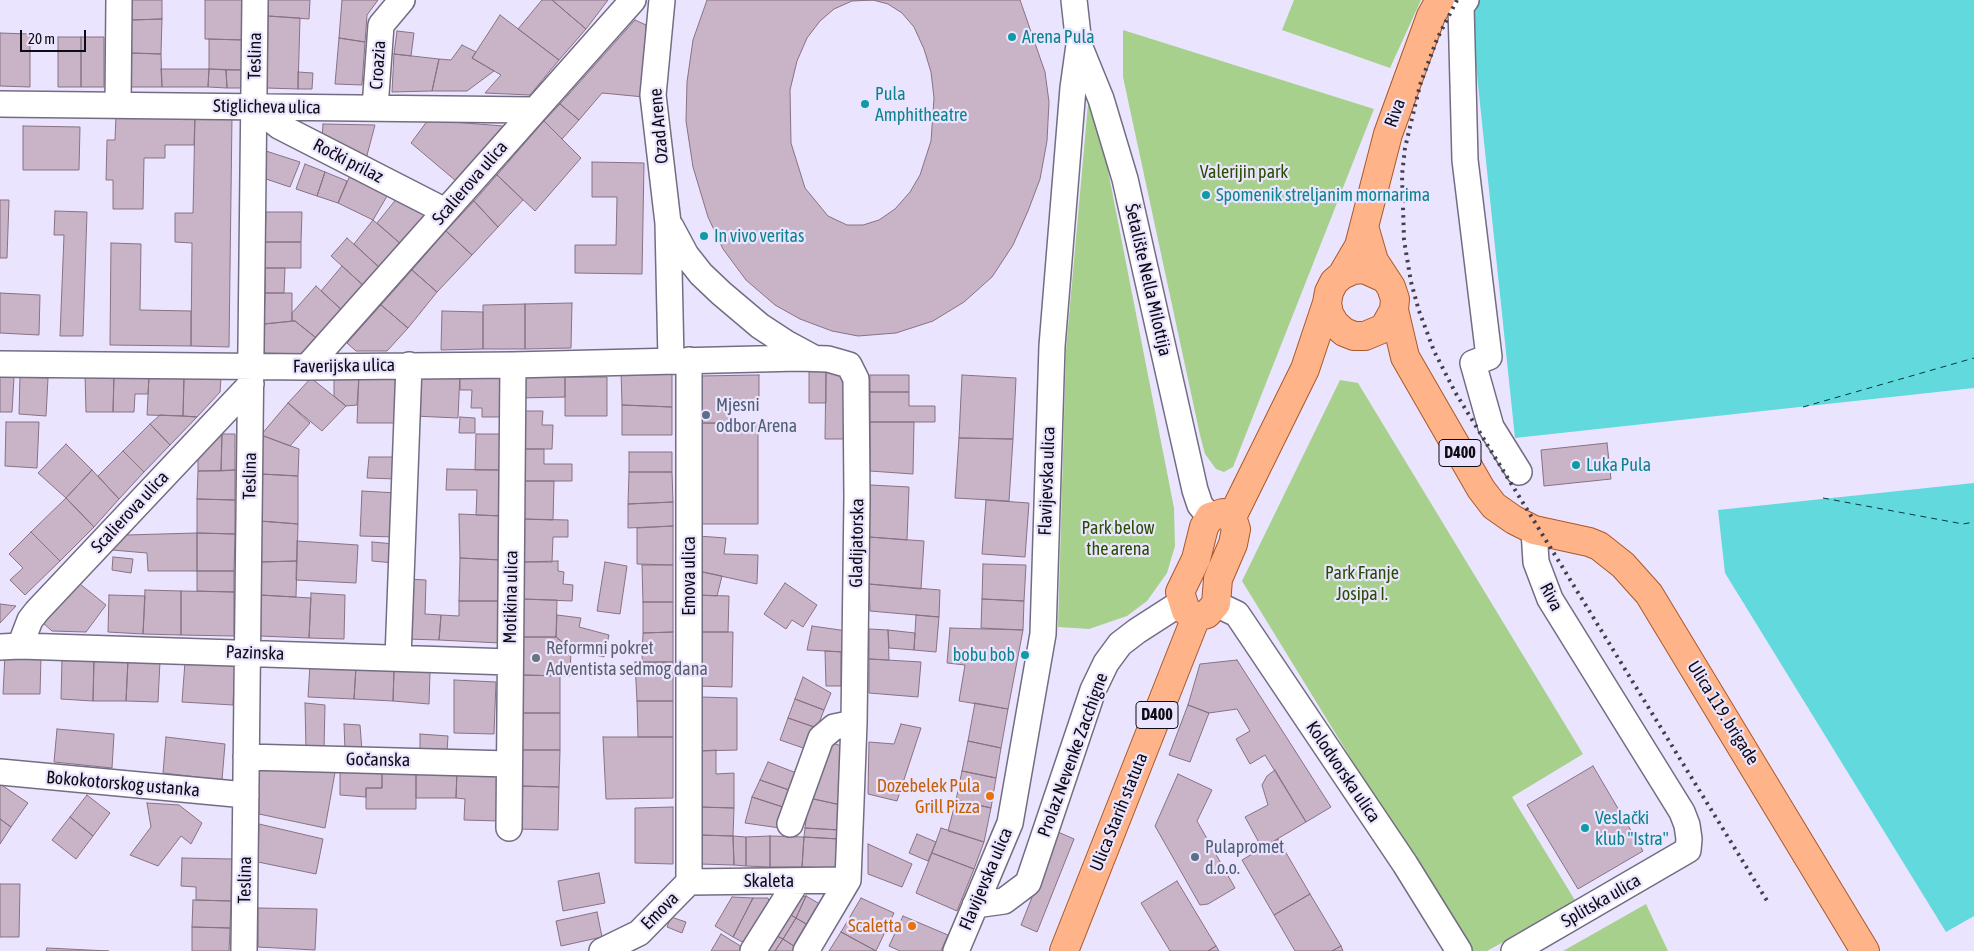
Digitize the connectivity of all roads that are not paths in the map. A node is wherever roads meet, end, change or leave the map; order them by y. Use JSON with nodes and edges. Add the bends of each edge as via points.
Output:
{"nodes":[{"id":1,"x":120,"y":0,"type":"edge"},
{"id":2,"x":255,"y":0,"type":"edge"},
{"id":3,"x":402,"y":0,"type":"edge"},
{"id":4,"x":633,"y":0,"type":"edge"},
{"id":5,"x":662,"y":0,"type":"edge"},
{"id":6,"x":1074,"y":0,"type":"edge"},
{"id":7,"x":1440,"y":0,"type":"edge"},
{"id":8,"x":1466,"y":0,"type":"edge"},
{"id":9,"x":1079,"y":45,"type":"junction"},
{"id":10,"x":0,"y":104,"type":"edge"},
{"id":11,"x":118,"y":105,"type":"junction"},
{"id":12,"x":254,"y":106,"type":"junction"},
{"id":13,"x":375,"y":108,"type":"junction"},
{"id":14,"x":534,"y":110,"type":"junction"},
{"id":15,"x":445,"y":211,"type":"junction"},
{"id":16,"x":668,"y":223,"type":"junction"},
{"id":17,"x":1365,"y":230,"type":"junction"},
{"id":18,"x":1342,"y":274,"type":"junction"},
{"id":19,"x":1384,"y":278,"type":"junction"},
{"id":20,"x":1327,"y":303,"type":"junction"},
{"id":21,"x":1394,"y":310,"type":"junction"},
{"id":22,"x":1360,"y":336,"type":"junction"},
{"id":23,"x":1405,"y":357,"type":"junction"},
{"id":24,"x":815,"y":358,"type":"junction"},
{"id":25,"x":680,"y":360,"type":"junction"},
{"id":26,"x":0,"y":364,"type":"edge"},
{"id":27,"x":408,"y":365,"type":"junction"},
{"id":28,"x":513,"y":365,"type":"junction"},
{"id":29,"x":849,"y":365,"type":"joint"},
{"id":30,"x":307,"y":367,"type":"junction"},
{"id":31,"x":1305,"y":369,"type":"junction"},
{"id":32,"x":251,"y":376,"type":"junction"},
{"id":33,"x":1519,"y":472,"type":"dead end"},
{"id":34,"x":1221,"y":517,"type":"junction"},
{"id":35,"x":1534,"y":530,"type":"junction"},
{"id":36,"x":1198,"y":608,"type":"junction"},
{"id":37,"x":10,"y":647,"type":"edge"},
{"id":38,"x":248,"y":653,"type":"junction"},
{"id":39,"x":398,"y":658,"type":"junction"},
{"id":40,"x":510,"y":662,"type":"junction"},
{"id":41,"x":854,"y":723,"type":"junction"},
{"id":42,"x":246,"y":757,"type":"junction"},
{"id":43,"x":509,"y":764,"type":"junction"},
{"id":44,"x":0,"y":772,"type":"edge"},
{"id":45,"x":246,"y":795,"type":"junction"},
{"id":46,"x":790,"y":824,"type":"dead end"},
{"id":47,"x":509,"y":828,"type":"dead end"},
{"id":48,"x":1688,"y":850,"type":"joint"},
{"id":49,"x":848,"y":880,"type":"junction"},
{"id":50,"x":797,"y":881,"type":"junction"},
{"id":51,"x":689,"y":882,"type":"junction"},
{"id":52,"x":975,"y":905,"type":"junction"},
{"id":53,"x":244,"y":951,"type":"edge"},
{"id":54,"x":602,"y":951,"type":"edge"},
{"id":55,"x":753,"y":951,"type":"edge"},
{"id":56,"x":806,"y":951,"type":"edge"},
{"id":57,"x":956,"y":951,"type":"edge"},
{"id":58,"x":1064,"y":951,"type":"edge"},
{"id":59,"x":1459,"y":951,"type":"edge"},
{"id":60,"x":1514,"y":951,"type":"edge"},
{"id":61,"x":1865,"y":951,"type":"edge"}],
"edges":[{"from":1,"to":11,"type":"street"},
{"from":2,"to":12,"type":"street","name":"Teslina"},
{"from":3,"to":13,"type":"street","name":"Croazia","via":[[380,25]]},
{"from":4,"to":14,"type":"street","name":"Scalierova ulica"},
{"from":5,"to":16,"type":"street","name":"Ozad Arene","via":[[654,95]]},
{"from":6,"to":9,"type":"street","name":"Flavijevska ulica"},
{"from":7,"to":17,"type":"main road","name":"Riva","via":[[1431,16],[1388,134]]},
{"from":8,"to":33,"type":"street","via":[[1461,6],[1465,160],[1489,357],[1473,363],[1491,427]]},
{"from":9,"to":34,"type":"street","name":"Šetalište Nella Milottija","via":[[1101,99],[1125,179],[1195,490],[1200,505]]},
{"from":9,"to":52,"type":"street","name":"Flavijevska ulica","via":[[1052,346],[1043,634],[1010,823]]},
{"from":10,"to":11,"type":"street","name":"Stiglicheva ulica"},
{"from":11,"to":12,"type":"street","name":"Stiglicheva ulica"},
{"from":12,"to":13,"type":"street","name":"Stiglicheva ulica"},
{"from":12,"to":15,"type":"street","name":"Ročki prilaz","via":[[279,126]]},
{"from":12,"to":32,"type":"street","name":"Teslina"},
{"from":13,"to":14,"type":"street","name":"Stiglicheva ulica"},
{"from":14,"to":15,"type":"street","name":"Scalierova ulica"},
{"from":15,"to":30,"type":"street","name":"Scalierova ulica"},
{"from":16,"to":24,"type":"street","name":"Ozad Arene","via":[[686,255],[721,293],[760,326]]},
{"from":16,"to":25,"type":"street","name":"Ozad Arene"},
{"from":17,"to":18,"type":"main road","name":"Riva","via":[[1355,256]]},
{"from":17,"to":19,"type":"main road","name":"Riva","via":[[1374,261]]},
{"from":18,"to":19,"type":"main road","via":[[1364,269]]},
{"from":18,"to":20,"type":"main road","number":"D400","via":[[1334,282]]},
{"from":19,"to":21,"type":"main road","number":"D400","via":[[1395,299]]},
{"from":20,"to":22,"type":"main road","number":"D400","via":[[1335,324],[1344,332]]},
{"from":20,"to":31,"type":"main road","name":"Ulica Starih statuta","number":"D400"},
{"from":21,"to":22,"type":"main road","number":"D400","via":[[1384,328]]},
{"from":21,"to":23,"type":"main road","number":"D400"},
{"from":22,"to":23,"type":"main road","number":"D400","via":[[1378,339]]},
{"from":22,"to":31,"type":"main road","name":"Ulica Starih statuta","number":"D400","via":[[1341,339],[1323,349]]},
{"from":23,"to":35,"type":"main road","number":"D400","via":[[1481,489],[1494,506]]},
{"from":24,"to":25,"type":"street","name":"Ozad Arene"},
{"from":24,"to":29,"type":"street","name":"Ozad Arene"},
{"from":25,"to":28,"type":"street","name":"Faverijska ulica"},
{"from":25,"to":51,"type":"street","name":"Emova ulica"},
{"from":26,"to":32,"type":"street","name":"Faverijska ulica"},
{"from":27,"to":28,"type":"street","name":"Faverijska ulica"},
{"from":27,"to":30,"type":"street","name":"Faverijska ulica"},
{"from":27,"to":39,"type":"street"},
{"from":28,"to":40,"type":"street","name":"Motikina ulica"},
{"from":29,"to":41,"type":"street","name":"Gladijatorska","via":[[856,379]]},
{"from":30,"to":32,"type":"street","name":"Faverijska ulica"},
{"from":31,"to":34,"type":"main road","name":"Ulica Starih statuta","number":"D400"},
{"from":32,"to":37,"type":"street","name":"Scalierova ulica","via":[[36,611]]},
{"from":32,"to":38,"type":"street","name":"Teslina"},
{"from":34,"to":36,"type":"main road","name":"Ulica Starih statuta","number":"D400","via":[[1236,529],[1233,544],[1218,579]]},
{"from":34,"to":36,"type":"main road","name":"Ulica Starih statuta","number":"D400","via":[[1204,527],[1196,559],[1180,592]]},
{"from":35,"to":48,"type":"street","name":"Riva","via":[[1536,562],[1550,599],[1682,812],[1687,825]]},
{"from":35,"to":61,"type":"main road","name":"Ulica 119. brigade","via":[[1599,546],[1623,565],[1650,594]]},
{"from":36,"to":52,"type":"street","name":"Prolaz Nevenke Zacchigne","via":[[1137,631],[1120,644],[1093,690],[1028,883],[1004,901]]},
{"from":36,"to":58,"type":"main road","name":"Ulica Starih statuta","number":"D400"},
{"from":36,"to":59,"type":"street","name":"Kolodvorska ulica","via":[[1237,614],[1405,864]]},
{"from":37,"to":38,"type":"street","name":"Pazinska"},
{"from":38,"to":39,"type":"street","name":"Pazinska"},
{"from":38,"to":42,"type":"street","name":"Teslina"},
{"from":39,"to":40,"type":"street","name":"Pazinska"},
{"from":40,"to":43,"type":"street","name":"Motikina ulica"},
{"from":41,"to":46,"type":"street","via":[[834,727],[821,738]]},
{"from":41,"to":49,"type":"street","name":"Gladijatorska"},
{"from":42,"to":43,"type":"street","name":"Gočanska"},
{"from":42,"to":45,"type":"street","name":"Teslina"},
{"from":43,"to":47,"type":"street","name":"Motikina ulica"},
{"from":44,"to":45,"type":"street","name":"Bokokotorskog ustanka"},
{"from":45,"to":53,"type":"street","name":"Teslina"},
{"from":48,"to":60,"type":"street","name":"Splitska ulica"},
{"from":49,"to":50,"type":"street","name":"Skaleta"},
{"from":49,"to":56,"type":"street","name":"Gladijatorska"},
{"from":50,"to":51,"type":"street","name":"Skaleta"},
{"from":50,"to":55,"type":"street"},
{"from":51,"to":54,"type":"street","name":"Emova","via":[[639,933]]},
{"from":52,"to":57,"type":"street","name":"Flavijevska ulica"}]}
